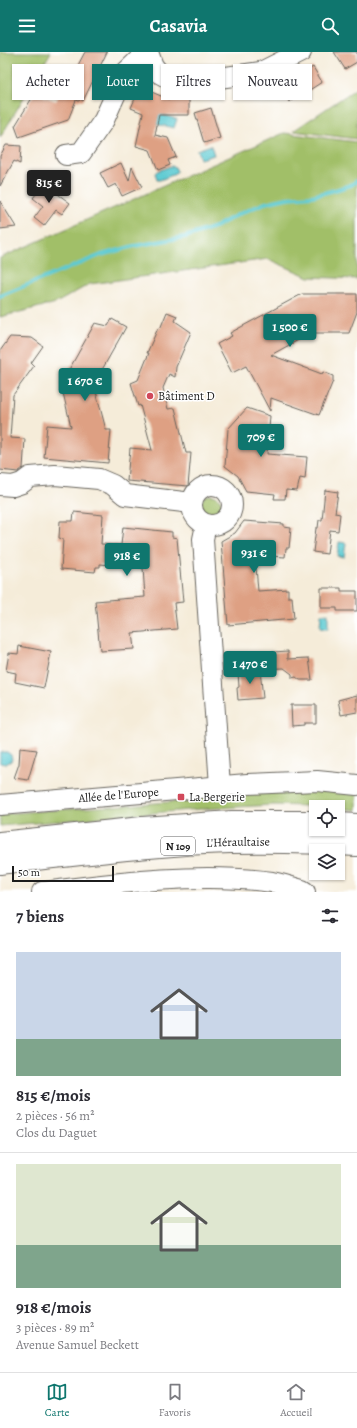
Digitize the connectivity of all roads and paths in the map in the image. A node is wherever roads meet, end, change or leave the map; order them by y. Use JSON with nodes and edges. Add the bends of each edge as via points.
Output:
{"nodes":[{"id":1,"x":148,"y":52,"type":"edge"},
{"id":2,"x":301,"y":52,"type":"edge"},
{"id":3,"x":66,"y":155,"type":"dead end"},
{"id":4,"x":0,"y":485,"type":"edge"},
{"id":5,"x":192,"y":503,"type":"junction"},
{"id":6,"x":206,"y":525,"type":"junction"},
{"id":7,"x":357,"y":785,"type":"edge"},
{"id":8,"x":220,"y":786,"type":"junction"},
{"id":9,"x":0,"y":805,"type":"edge"},
{"id":10,"x":309,"y":822,"type":"edge"},
{"id":11,"x":345,"y":824,"type":"edge"},
{"id":12,"x":357,"y":825,"type":"edge"},
{"id":13,"x":5,"y":842,"type":"edge"},
{"id":14,"x":357,"y":845,"type":"edge"},
{"id":15,"x":0,"y":863,"type":"edge"},
{"id":16,"x":42,"y":892,"type":"edge"},
{"id":17,"x":305,"y":892,"type":"edge"}],
"edges":[{"from":1,"to":2,"type":"street","via":[[153,66],[159,73],[168,78],[193,79],[261,72]]},
{"from":1,"to":3,"type":"street","via":[[125,73],[104,120],[81,153]]},
{"from":4,"to":5,"type":"street","via":[[13,486],[30,477],[55,475],[99,478],[125,495]]},
{"from":5,"to":6,"type":"street","via":[[195,516]]},
{"from":5,"to":6,"type":"street","via":[[197,493],[206,486],[223,488],[230,497],[232,510],[225,521],[213,526]]},
{"from":6,"to":8,"type":"street","via":[[203,539]]},
{"from":7,"to":8,"type":"street","name":"Allée de l'Europe","via":[[317,782]]},
{"from":8,"to":9,"type":"street","name":"Allée de l'Europe"},
{"from":10,"to":13,"type":"highway","name":"L'Héraultaise","number":"N 109","via":[[232,822]]},
{"from":11,"to":12,"type":"highway"},
{"from":14,"to":15,"type":"highway","name":"L'Héraultaise","number":"N 109","via":[[292,841],[228,842]]},
{"from":16,"to":17,"type":"street","via":[[158,880],[212,878],[273,882]]}]}
